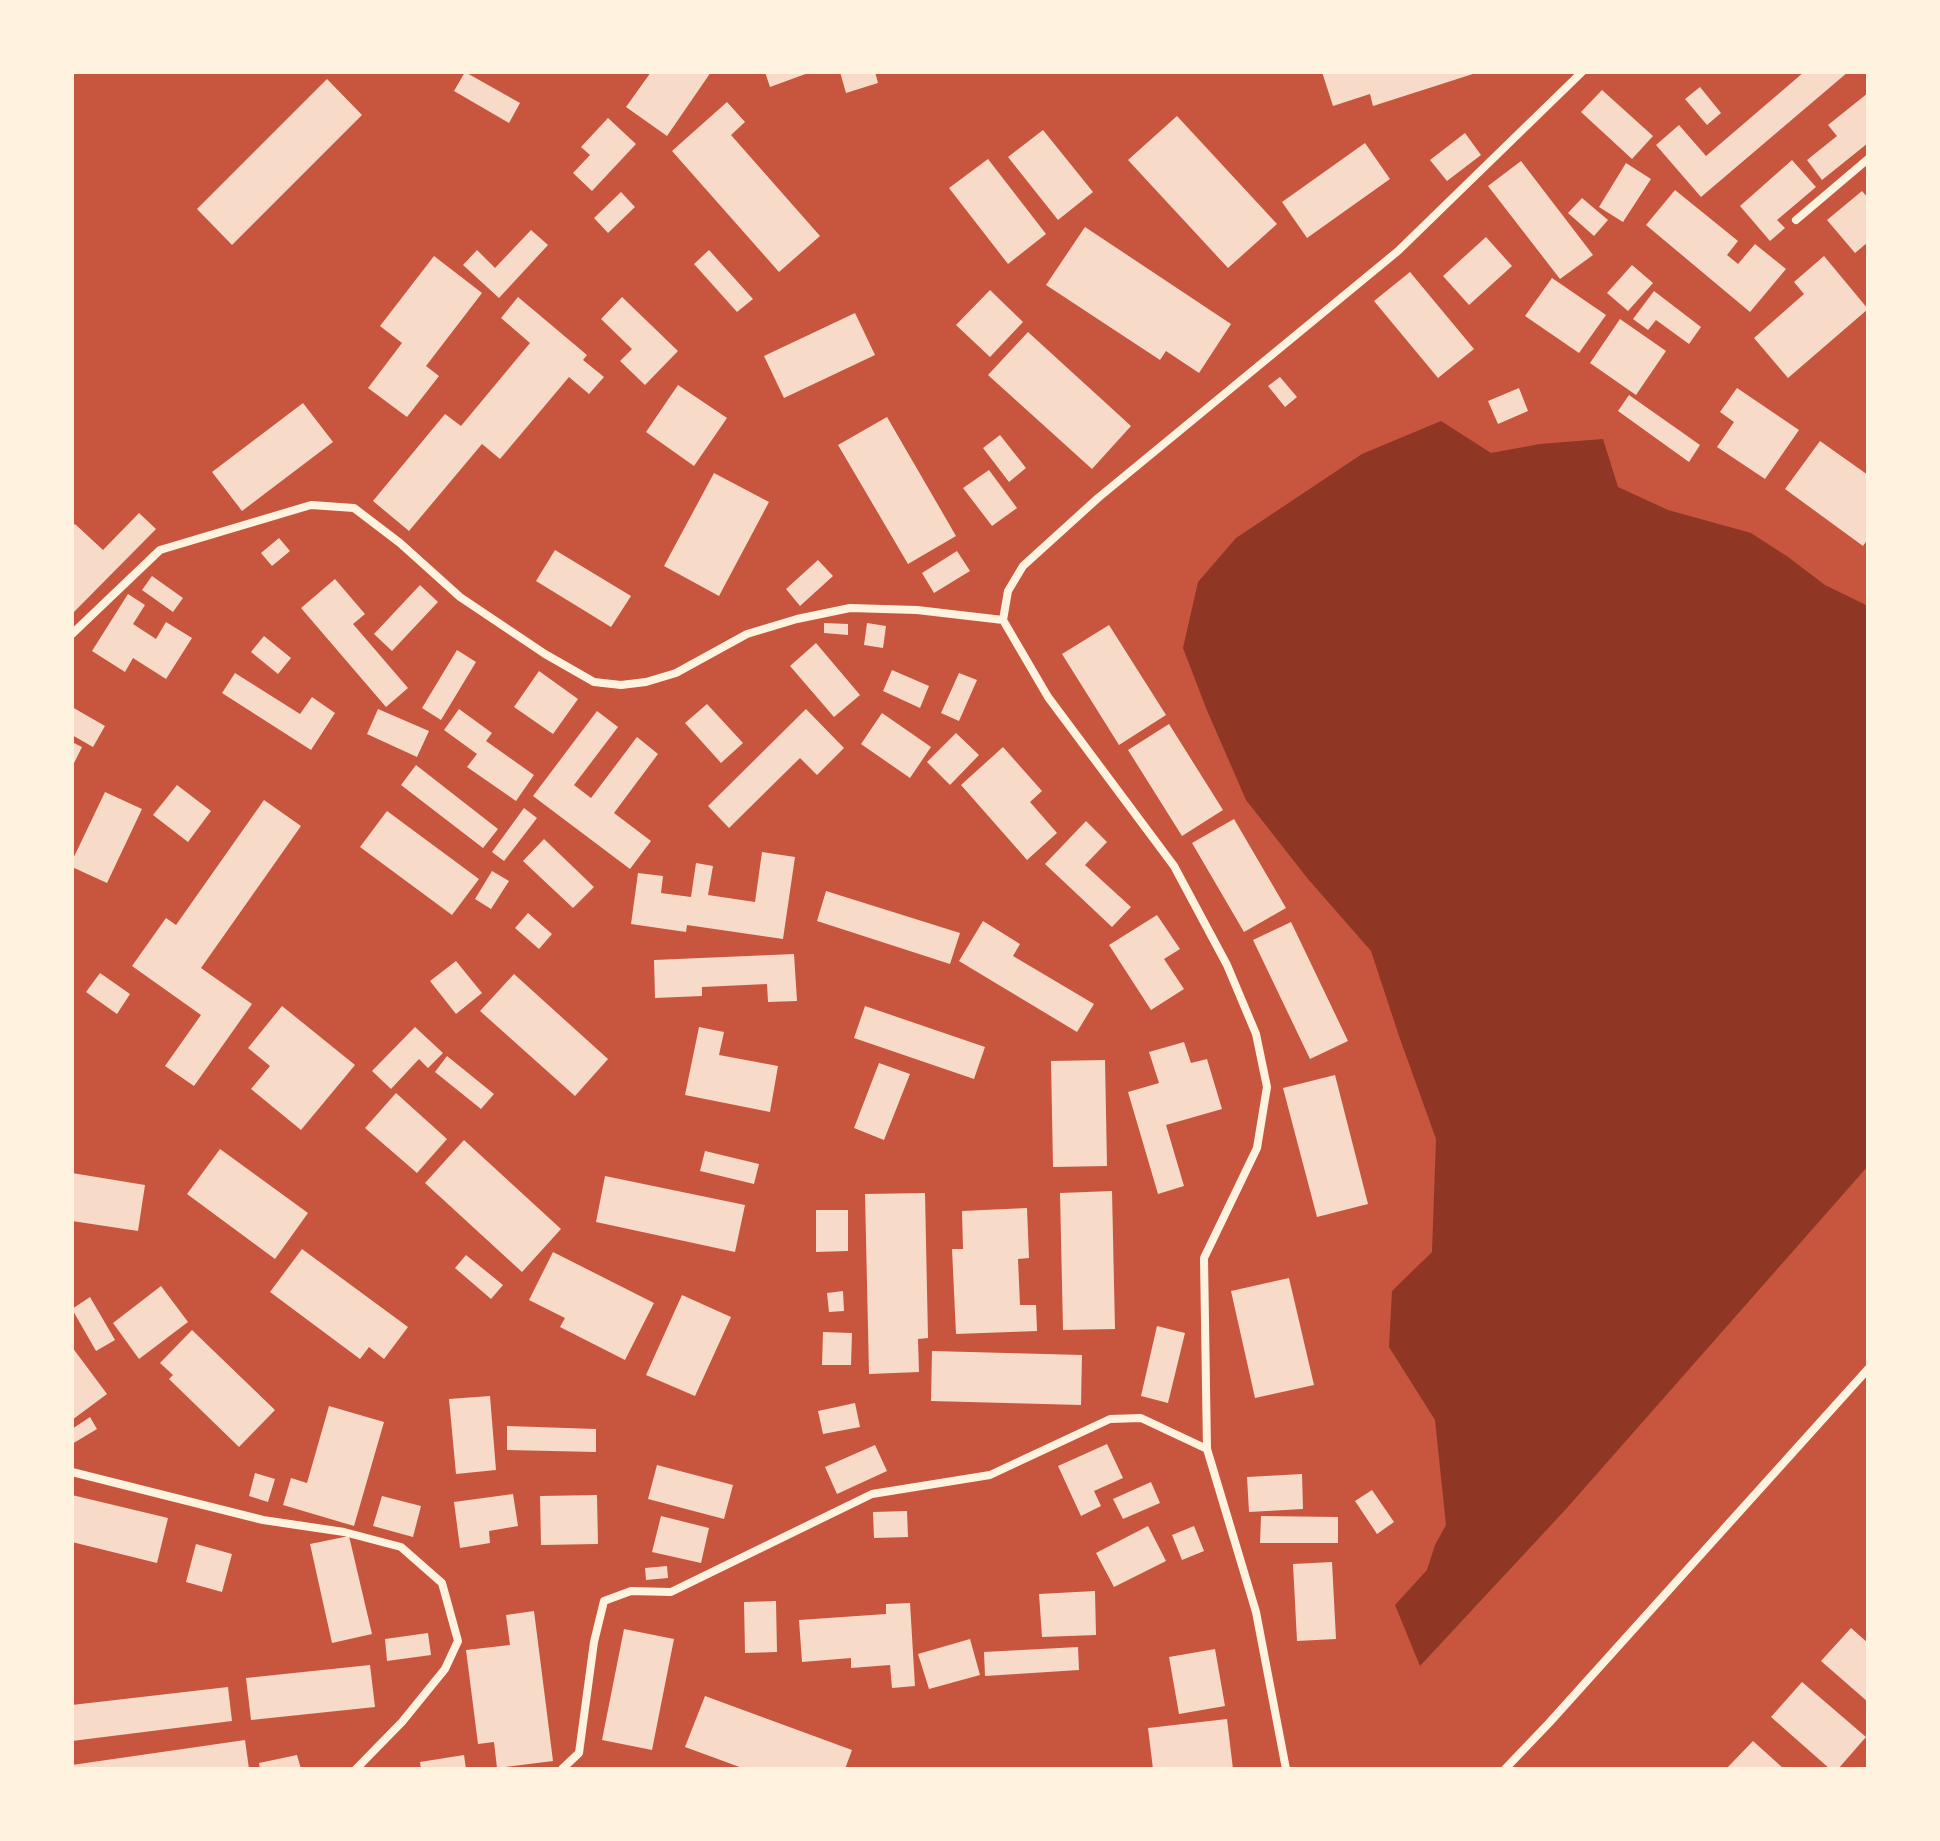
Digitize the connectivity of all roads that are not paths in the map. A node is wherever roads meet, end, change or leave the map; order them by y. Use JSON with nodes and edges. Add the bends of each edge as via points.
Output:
{"nodes":[{"id":1,"x":1582,"y":72,"type":"edge"},
{"id":2,"x":1868,"y":159,"type":"edge"},
{"id":3,"x":1796,"y":220,"type":"dead end"},
{"id":4,"x":1003,"y":620,"type":"junction"},
{"id":5,"x":72,"y":634,"type":"edge"},
{"id":6,"x":1868,"y":1369,"type":"edge"},
{"id":7,"x":1207,"y":1449,"type":"junction"},
{"id":8,"x":72,"y":1472,"type":"edge"},
{"id":9,"x":356,"y":1769,"type":"edge"},
{"id":10,"x":562,"y":1769,"type":"edge"},
{"id":11,"x":1286,"y":1769,"type":"edge"},
{"id":12,"x":1505,"y":1769,"type":"edge"}],
"edges":[{"from":1,"to":4,"type":"street","via":[[1398,251],[1023,566],[1008,591]]},
{"from":2,"to":3,"type":"street"},
{"from":4,"to":5,"type":"street","via":[[850,608],[747,634],[676,673],[646,682],[594,682],[460,597],[354,508],[311,505],[160,550]]},
{"from":4,"to":7,"type":"street","via":[[1048,697],[1174,866],[1227,965],[1256,1034],[1267,1087],[1257,1148],[1204,1258]]},
{"from":6,"to":12,"type":"street"},
{"from":7,"to":10,"type":"street","via":[[1141,1418],[1110,1419],[990,1475],[872,1494],[671,1592],[631,1591],[604,1601],[579,1753]]},
{"from":7,"to":11,"type":"street","via":[[1256,1612]]},
{"from":8,"to":9,"type":"street","via":[[263,1520],[401,1547],[442,1583],[458,1641],[445,1669]]}]}
